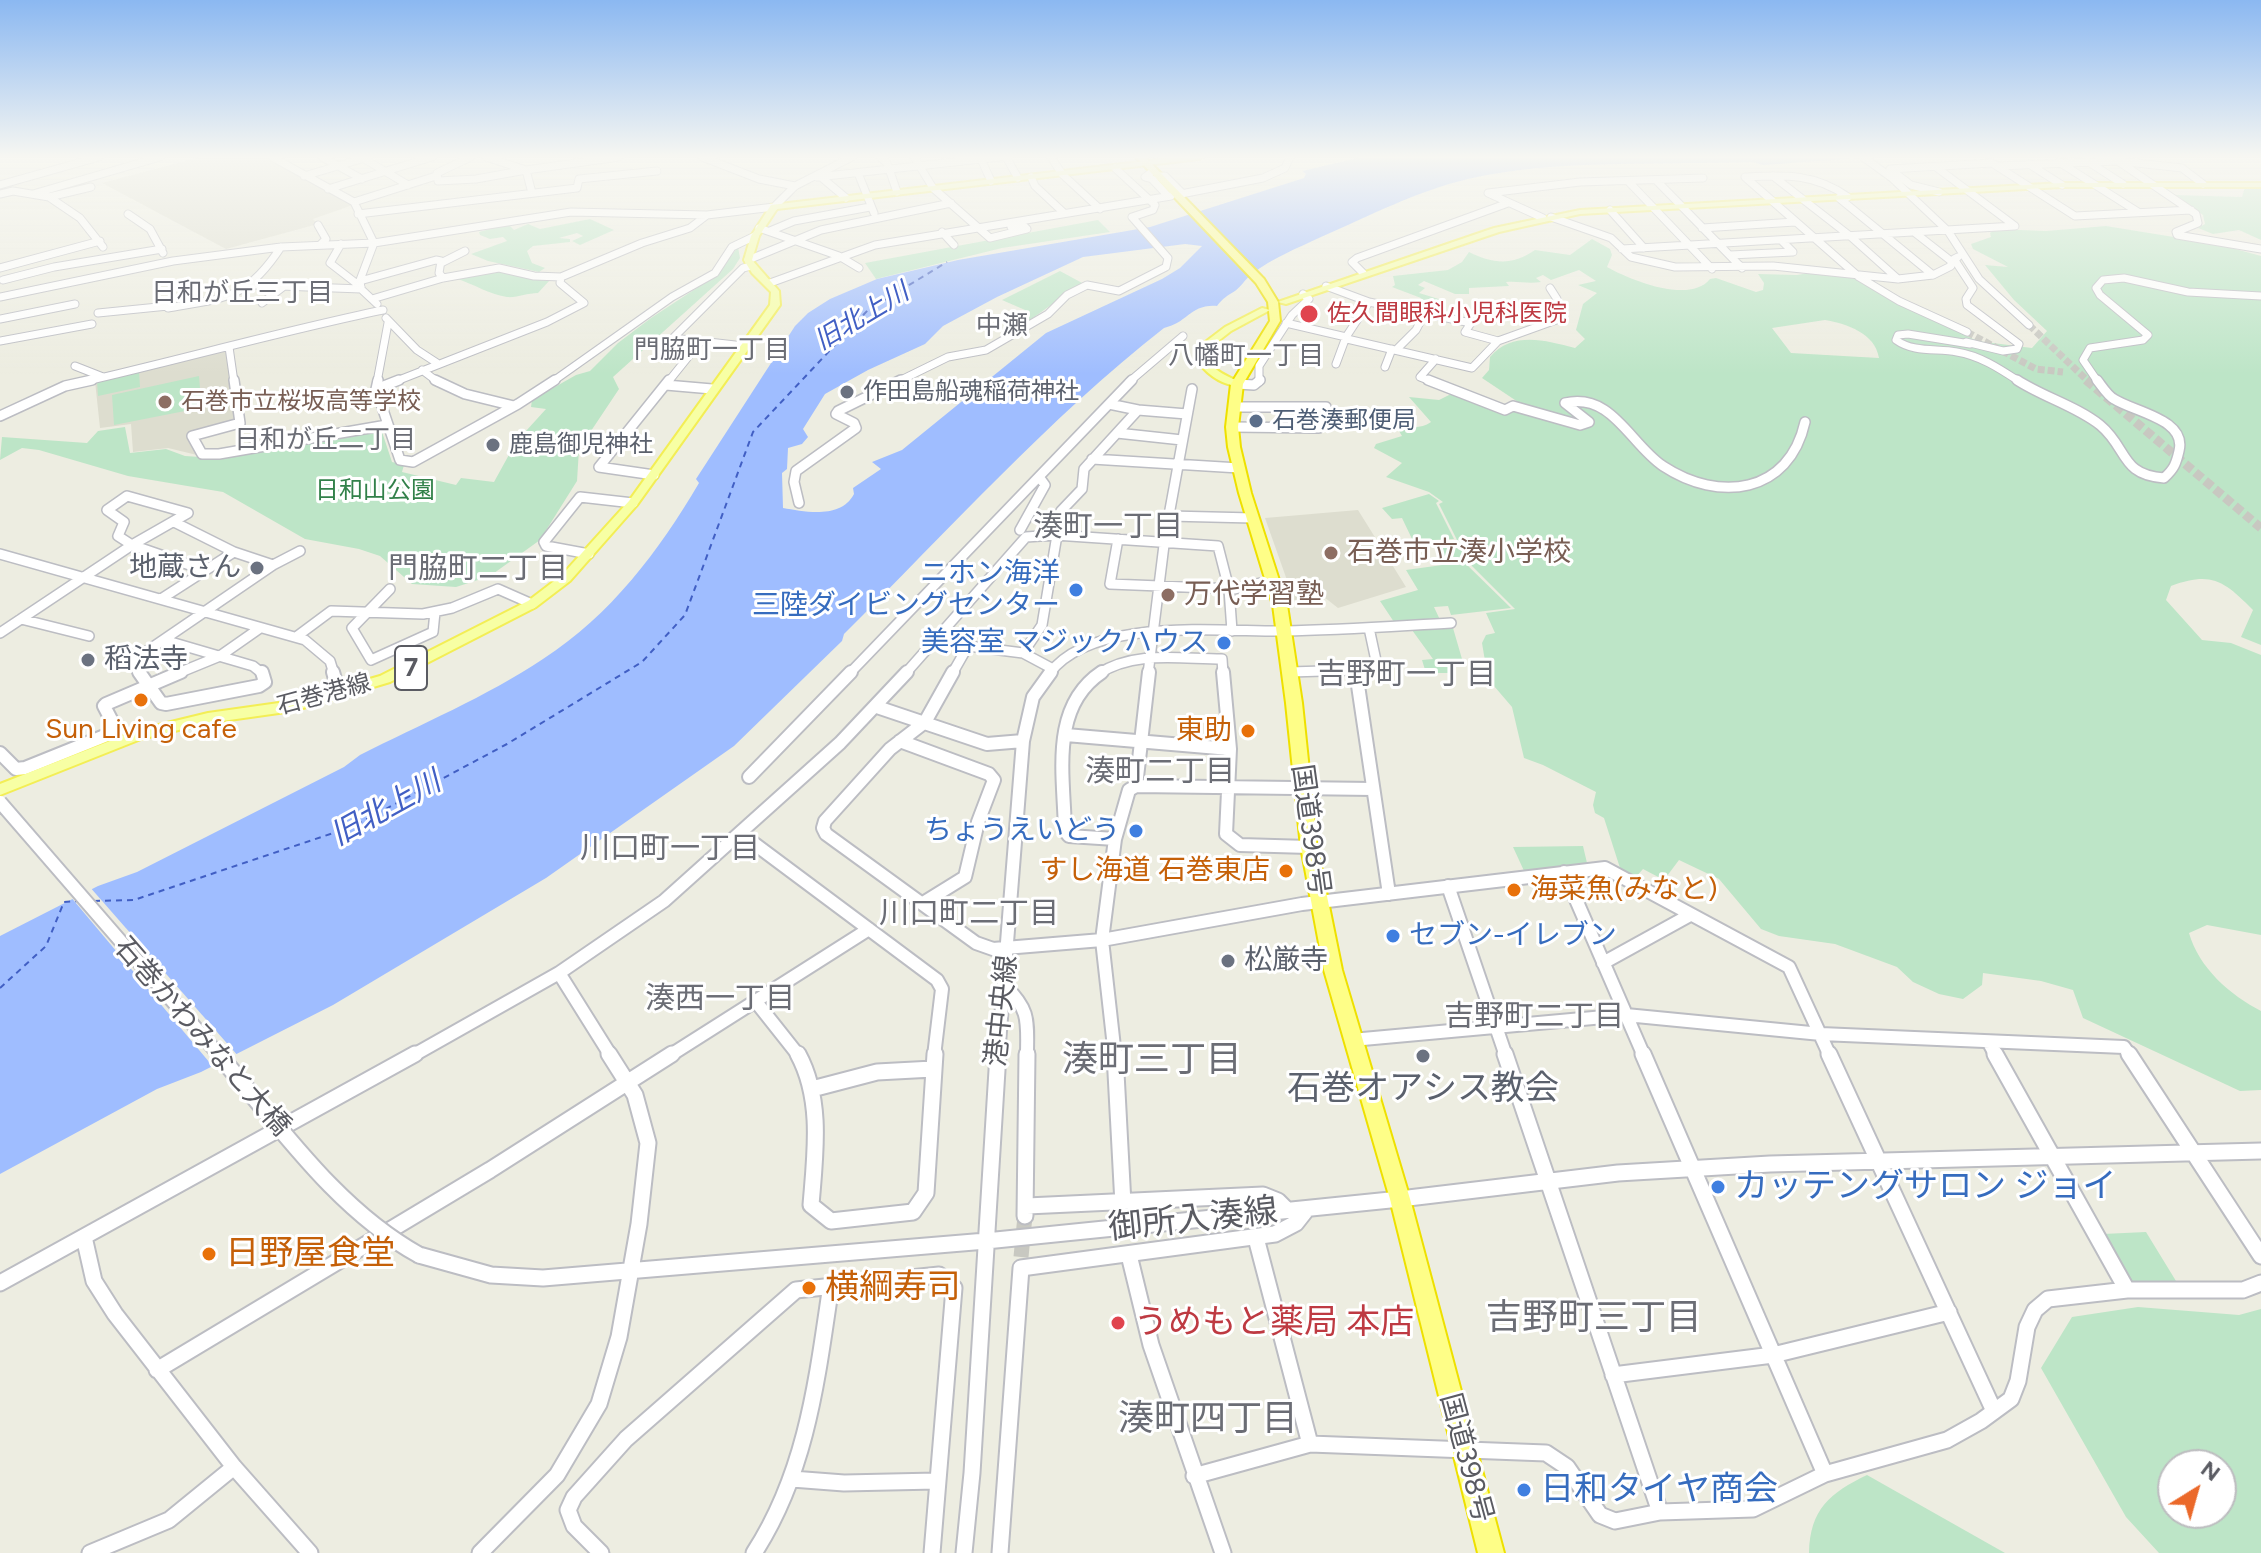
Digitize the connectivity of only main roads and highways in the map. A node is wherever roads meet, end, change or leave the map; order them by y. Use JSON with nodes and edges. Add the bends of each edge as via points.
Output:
{"nodes":[{"id":1,"x":759,"y":229,"type":"edge"},
{"id":2,"x":1210,"y":229,"type":"edge"},
{"id":3,"x":1506,"y":229,"type":"edge"},
{"id":4,"x":1283,"y":302,"type":"dead end"},
{"id":5,"x":1265,"y":310,"type":"dead end"},
{"id":6,"x":1237,"y":384,"type":"junction"},
{"id":7,"x":3,"y":784,"type":"edge"},
{"id":8,"x":1491,"y":1553,"type":"edge"}],
"edges":[{"from":1,"to":7,"type":"main road","name":"石巻港線","number":"7","via":[[750,263],[770,283],[777,295],[775,305],[633,503],[566,578],[532,604],[411,668],[339,693],[138,735]]},
{"from":2,"to":6,"type":"highway","name":"国道398号","via":[[1273,302],[1275,321]]},
{"from":3,"to":4,"type":"main road"},
{"from":5,"to":6,"type":"main road","via":[[1203,348],[1202,361],[1209,370]]},
{"from":6,"to":8,"type":"highway","name":"国道398号","via":[[1232,427],[1285,631],[1320,902],[1352,1040],[1400,1199]]}]}
